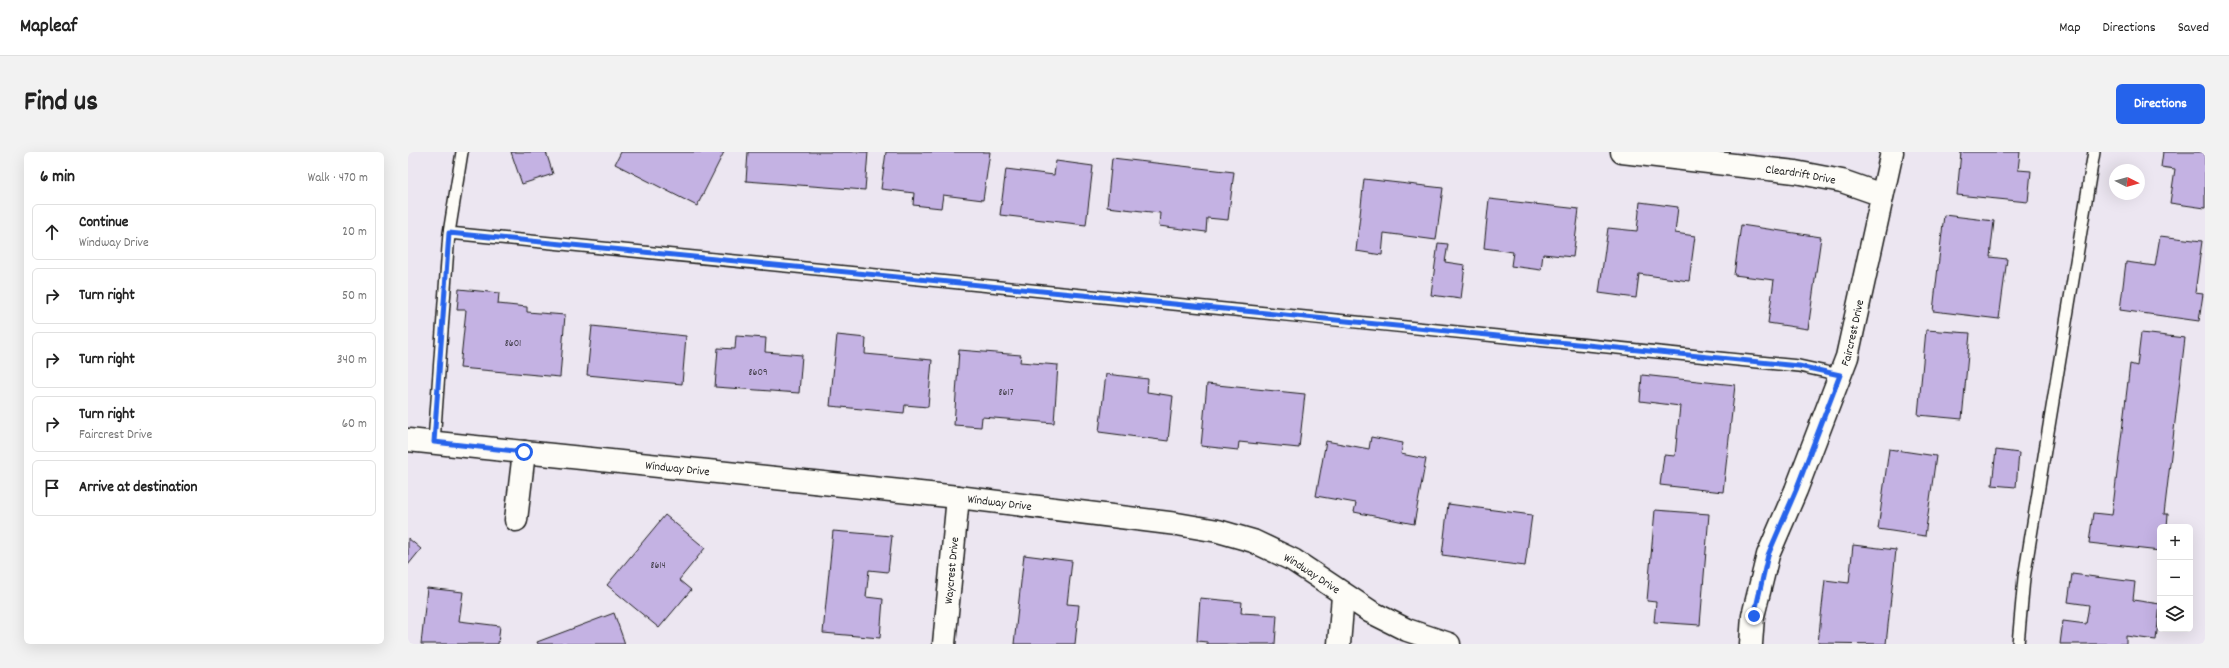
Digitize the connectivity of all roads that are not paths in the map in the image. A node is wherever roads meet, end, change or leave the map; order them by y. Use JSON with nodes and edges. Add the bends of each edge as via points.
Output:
{"nodes":[{"id":1,"x":462,"y":152,"type":"edge"},
{"id":2,"x":1622,"y":152,"type":"edge"},
{"id":3,"x":1892,"y":152,"type":"edge"},
{"id":4,"x":2094,"y":152,"type":"edge"},
{"id":5,"x":1882,"y":195,"type":"junction"},
{"id":6,"x":449,"y":233,"type":"junction"},
{"id":7,"x":1840,"y":375,"type":"junction"},
{"id":8,"x":408,"y":440,"type":"edge"},
{"id":9,"x":434,"y":442,"type":"junction"},
{"id":10,"x":524,"y":452,"type":"junction"},
{"id":11,"x":958,"y":497,"type":"junction"},
{"id":12,"x":516,"y":520,"type":"dead end"},
{"id":13,"x":1343,"y":596,"type":"junction"},
{"id":14,"x":944,"y":644,"type":"edge"},
{"id":15,"x":1338,"y":644,"type":"edge"},
{"id":16,"x":1449,"y":644,"type":"edge"},
{"id":17,"x":1751,"y":644,"type":"edge"},
{"id":18,"x":2018,"y":644,"type":"edge"}],
"edges":[{"from":1,"to":6,"type":"lane"},
{"from":2,"to":5,"type":"street","name":"Cleardrift Drive","via":[[1795,172],[1842,181]]},
{"from":3,"to":5,"type":"street","name":"Faircrest Drive"},
{"from":4,"to":18,"type":"lane","via":[[2024,578]]},
{"from":5,"to":7,"type":"street","name":"Faircrest Drive","via":[[1847,357]]},
{"from":6,"to":7,"type":"lane","via":[[1799,366]]},
{"from":6,"to":9,"type":"lane"},
{"from":7,"to":17,"type":"street","name":"Faircrest Drive","via":[[1768,555],[1754,616]]},
{"from":8,"to":9,"type":"street","name":"Windway Drive"},
{"from":9,"to":10,"type":"street","name":"Windway Drive"},
{"from":10,"to":11,"type":"street","name":"Windway Drive"},
{"from":10,"to":12,"type":"street"},
{"from":11,"to":13,"type":"street","name":"Windway Drive","via":[[1218,531],[1253,541],[1293,560]]},
{"from":11,"to":14,"type":"street","name":"Waycrest Drive"},
{"from":13,"to":15,"type":"street"},
{"from":13,"to":16,"type":"street","name":"Windway Drive","via":[[1407,630]]}]}
